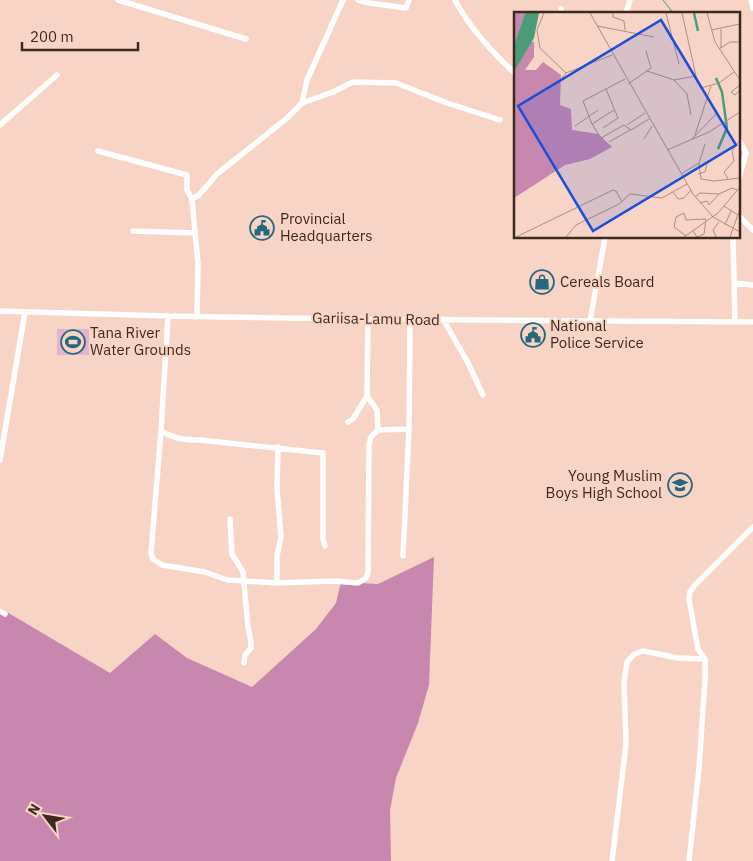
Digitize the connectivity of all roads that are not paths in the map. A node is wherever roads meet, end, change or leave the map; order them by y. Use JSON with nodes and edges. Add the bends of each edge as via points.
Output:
{"nodes":[{"id":1,"x":118,"y":0,"type":"edge"},
{"id":2,"x":343,"y":0,"type":"edge"},
{"id":3,"x":358,"y":0,"type":"edge"},
{"id":4,"x":409,"y":0,"type":"edge"},
{"id":5,"x":455,"y":0,"type":"edge"},
{"id":6,"x":751,"y":0,"type":"edge"},
{"id":7,"x":753,"y":8,"type":"edge"},
{"id":8,"x":246,"y":39,"type":"dead end"},
{"id":9,"x":514,"y":72,"type":"edge"},
{"id":10,"x":57,"y":74,"type":"dead end"},
{"id":11,"x":302,"y":103,"type":"junction"},
{"id":12,"x":500,"y":120,"type":"dead end"},
{"id":13,"x":0,"y":125,"type":"edge"},
{"id":14,"x":740,"y":142,"type":"edge"},
{"id":15,"x":98,"y":151,"type":"dead end"},
{"id":16,"x":740,"y":174,"type":"edge"},
{"id":17,"x":192,"y":199,"type":"junction"},
{"id":18,"x":740,"y":217,"type":"edge"},
{"id":19,"x":753,"y":230,"type":"edge"},
{"id":20,"x":133,"y":231,"type":"dead end"},
{"id":21,"x":195,"y":233,"type":"junction"},
{"id":22,"x":604,"y":239,"type":"edge"},
{"id":23,"x":733,"y":239,"type":"edge"},
{"id":24,"x":734,"y":283,"type":"junction"},
{"id":25,"x":753,"y":284,"type":"edge"},
{"id":26,"x":0,"y":310,"type":"edge"},
{"id":27,"x":25,"y":312,"type":"junction"},
{"id":28,"x":168,"y":316,"type":"junction"},
{"id":29,"x":197,"y":316,"type":"junction"},
{"id":30,"x":368,"y":318,"type":"junction"},
{"id":31,"x":410,"y":318,"type":"junction"},
{"id":32,"x":443,"y":320,"type":"junction"},
{"id":33,"x":590,"y":321,"type":"junction"},
{"id":34,"x":734,"y":321,"type":"junction"},
{"id":35,"x":753,"y":322,"type":"edge"},
{"id":36,"x":483,"y":395,"type":"dead end"},
{"id":37,"x":367,"y":396,"type":"junction"},
{"id":38,"x":348,"y":422,"type":"dead end"},
{"id":39,"x":409,"y":429,"type":"junction"},
{"id":40,"x":378,"y":430,"type":"junction"},
{"id":41,"x":161,"y":431,"type":"junction"},
{"id":42,"x":278,"y":448,"type":"junction"},
{"id":43,"x":0,"y":460,"type":"edge"},
{"id":44,"x":230,"y":519,"type":"dead end"},
{"id":45,"x":753,"y":527,"type":"edge"},
{"id":46,"x":325,"y":546,"type":"dead end"},
{"id":47,"x":403,"y":556,"type":"dead end"},
{"id":48,"x":245,"y":581,"type":"junction"},
{"id":49,"x":277,"y":583,"type":"junction"},
{"id":50,"x":705,"y":659,"type":"junction"},
{"id":51,"x":244,"y":663,"type":"dead end"},
{"id":52,"x":612,"y":861,"type":"edge"},
{"id":53,"x":689,"y":861,"type":"edge"}],
"edges":[{"from":1,"to":8,"type":"street"},
{"from":2,"to":11,"type":"street","via":[[307,80]]},
{"from":3,"to":4,"type":"street","via":[[406,8]]},
{"from":5,"to":9,"type":"street","via":[[478,34]]},
{"from":6,"to":7,"type":"street"},
{"from":10,"to":13,"type":"street"},
{"from":11,"to":12,"type":"street","via":[[354,82],[389,82]]},
{"from":11,"to":17,"type":"street"},
{"from":14,"to":16,"type":"street","via":[[746,153]]},
{"from":15,"to":17,"type":"street","via":[[188,175],[187,190]]},
{"from":17,"to":21,"type":"street"},
{"from":18,"to":19,"type":"street"},
{"from":20,"to":21,"type":"street"},
{"from":21,"to":29,"type":"street"},
{"from":22,"to":33,"type":"street"},
{"from":23,"to":24,"type":"street"},
{"from":24,"to":25,"type":"street"},
{"from":24,"to":34,"type":"street"},
{"from":26,"to":27,"type":"street","name":"Gariisa-Lamu Road"},
{"from":27,"to":28,"type":"street","name":"Gariisa-Lamu Road"},
{"from":27,"to":43,"type":"street"},
{"from":28,"to":29,"type":"street","name":"Gariisa-Lamu Road"},
{"from":28,"to":41,"type":"street"},
{"from":29,"to":30,"type":"street","name":"Gariisa-Lamu Road"},
{"from":30,"to":31,"type":"street","name":"Gariisa-Lamu Road"},
{"from":30,"to":37,"type":"street"},
{"from":31,"to":32,"type":"street","name":"Gariisa-Lamu Road"},
{"from":31,"to":39,"type":"street"},
{"from":32,"to":33,"type":"street","name":"Gariisa-Lamu Road"},
{"from":32,"to":36,"type":"street"},
{"from":33,"to":34,"type":"street","name":"Gariisa-Lamu Road"},
{"from":34,"to":35,"type":"street","name":"Gariisa-Lamu Road"},
{"from":37,"to":38,"type":"street"},
{"from":37,"to":40,"type":"street","via":[[377,410]]},
{"from":39,"to":40,"type":"street"},
{"from":39,"to":47,"type":"street"},
{"from":40,"to":49,"type":"street","via":[[371,437],[368,452],[366,578],[358,583]]},
{"from":41,"to":42,"type":"street","via":[[182,440]]},
{"from":41,"to":48,"type":"street","via":[[153,559],[162,565]]},
{"from":42,"to":46,"type":"street","via":[[323,453]]},
{"from":42,"to":49,"type":"street","via":[[281,537]]},
{"from":44,"to":48,"type":"street","via":[[232,554]]},
{"from":45,"to":50,"type":"street","via":[[690,592],[698,649]]},
{"from":48,"to":49,"type":"street"},
{"from":48,"to":51,"type":"street","via":[[251,648]]},
{"from":50,"to":52,"type":"street","via":[[642,652],[634,654],[627,662],[624,683],[626,744]]},
{"from":50,"to":53,"type":"street","via":[[703,718]]}]}
